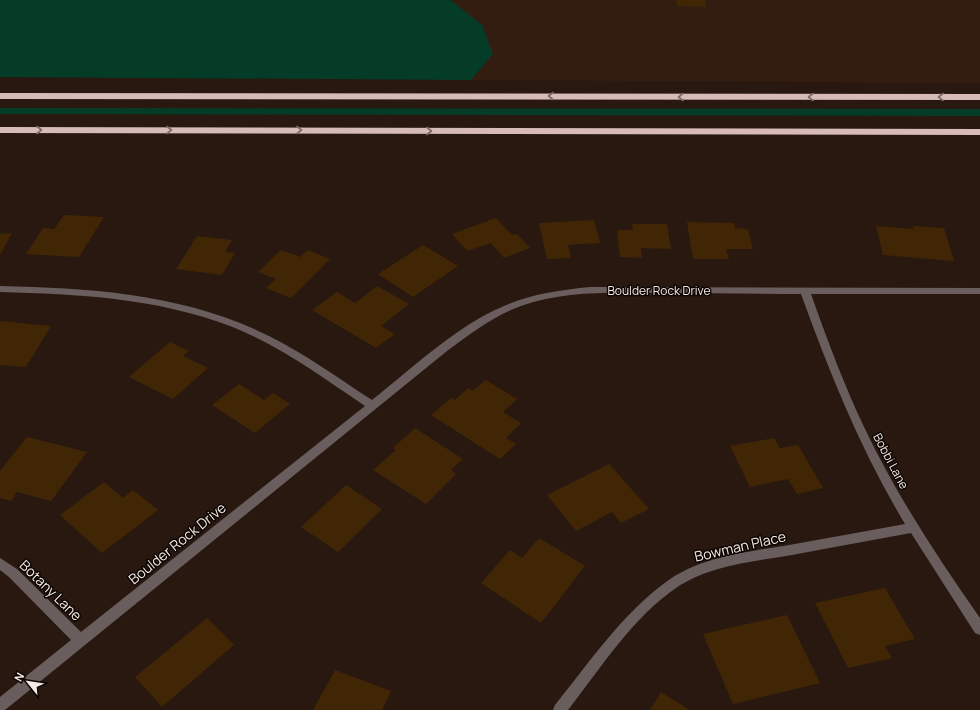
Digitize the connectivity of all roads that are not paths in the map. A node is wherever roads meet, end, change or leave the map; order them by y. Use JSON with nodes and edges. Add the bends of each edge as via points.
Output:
{"nodes":[{"id":1,"x":0,"y":96,"type":"edge"},
{"id":2,"x":980,"y":97,"type":"edge"},
{"id":3,"x":0,"y":130,"type":"edge"},
{"id":4,"x":980,"y":132,"type":"edge"},
{"id":5,"x":0,"y":289,"type":"edge"},
{"id":6,"x":805,"y":291,"type":"junction"},
{"id":7,"x":980,"y":291,"type":"edge"},
{"id":8,"x":373,"y":406,"type":"junction"},
{"id":9,"x":913,"y":528,"type":"junction"},
{"id":10,"x":0,"y":563,"type":"edge"},
{"id":11,"x":980,"y":629,"type":"edge"},
{"id":12,"x":80,"y":640,"type":"junction"},
{"id":13,"x":0,"y":705,"type":"edge"},
{"id":14,"x":560,"y":710,"type":"edge"}],
"edges":[{"from":2,"to":1,"type":"highway","one_way":true},
{"from":3,"to":4,"type":"highway","one_way":true},
{"from":5,"to":8,"type":"street","via":[[59,290],[115,295],[208,315],[265,338]]},
{"from":6,"to":7,"type":"street","name":"Boulder Rock Drive"},
{"from":6,"to":8,"type":"street","name":"Boulder Rock Drive","via":[[610,290],[531,299],[506,308],[479,323]]},
{"from":6,"to":9,"type":"street","name":"Bobbi Lane","via":[[846,400],[878,466]]},
{"from":8,"to":12,"type":"street","name":"Boulder Rock Drive"},
{"from":9,"to":11,"type":"street","name":"Bobbi Lane"},
{"from":9,"to":14,"type":"street","name":"Bowman Place","via":[[739,559],[689,574],[647,605]]},
{"from":10,"to":12,"type":"street","name":"Botany Lane"},
{"from":12,"to":13,"type":"street","name":"Boulder Rock Drive"}]}
